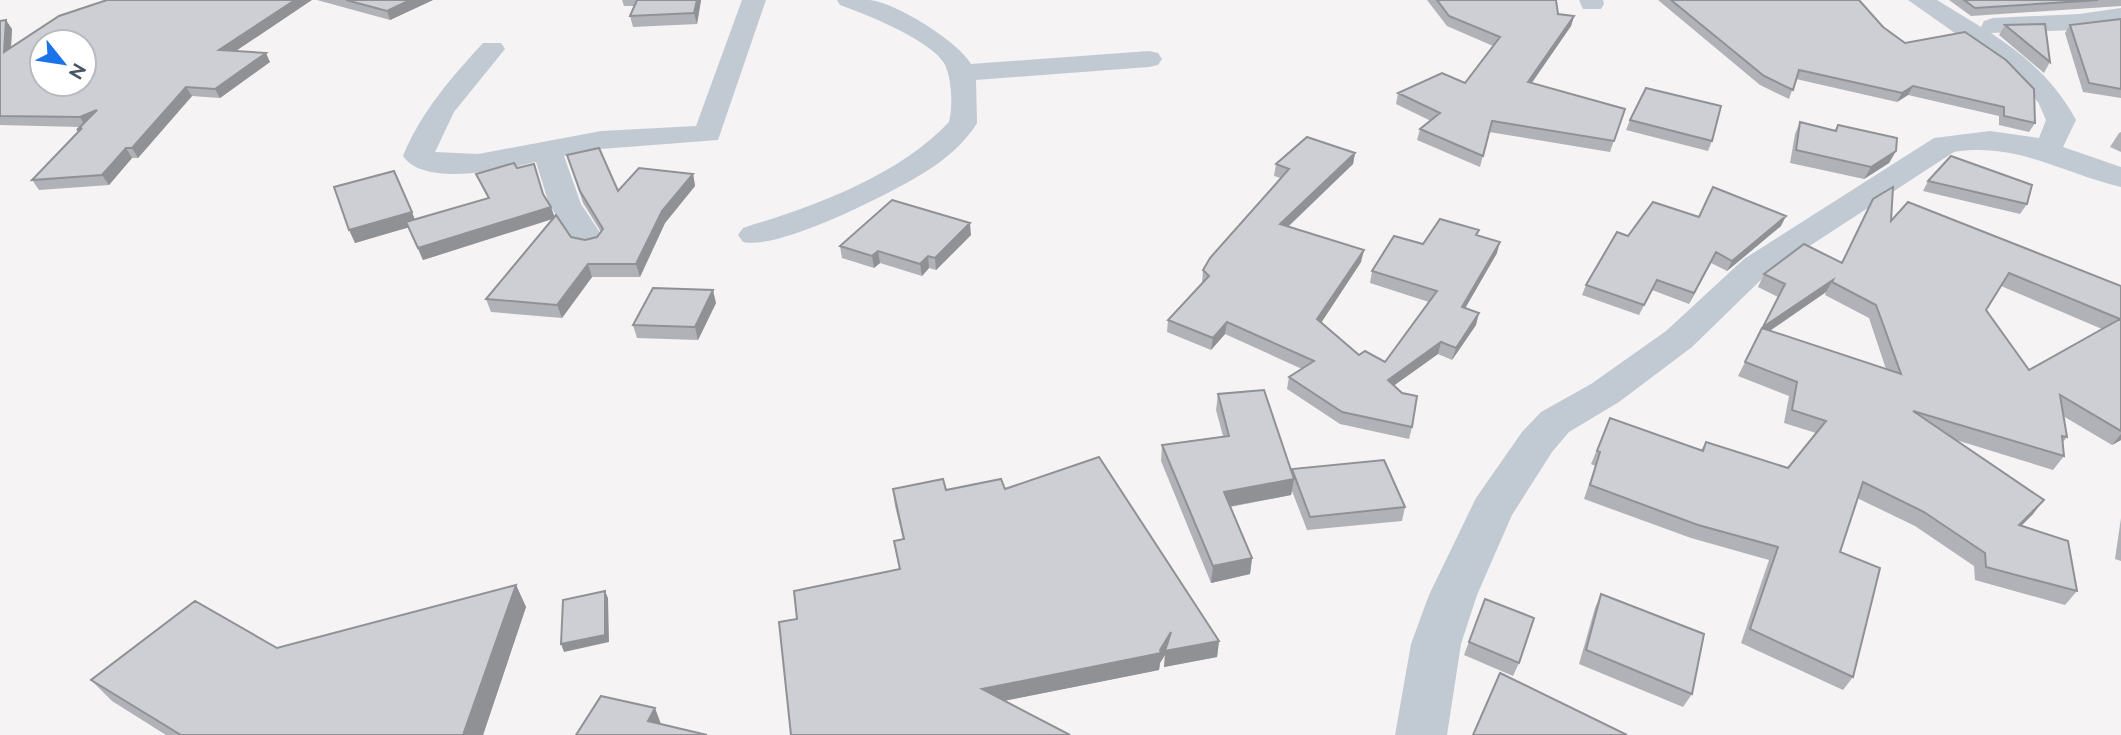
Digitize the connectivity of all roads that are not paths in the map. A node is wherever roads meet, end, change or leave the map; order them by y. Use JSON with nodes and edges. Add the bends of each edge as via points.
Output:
{"nodes":[{"id":1,"x":754,"y":0,"type":"edge"},
{"id":2,"x":849,"y":0,"type":"edge"},
{"id":3,"x":1920,"y":0,"type":"edge"},
{"id":4,"x":2121,"y":16,"type":"edge"},
{"id":5,"x":1960,"y":27,"type":"junction"},
{"id":6,"x":492,"y":49,"type":"dead end"},
{"id":7,"x":1149,"y":59,"type":"dead end"},
{"id":8,"x":962,"y":73,"type":"junction"},
{"id":9,"x":2045,"y":149,"type":"junction"},
{"id":10,"x":547,"y":150,"type":"junction"},
{"id":11,"x":2121,"y":178,"type":"edge"},
{"id":12,"x":755,"y":235,"type":"dead end"},
{"id":13,"x":588,"y":240,"type":"edge"},
{"id":14,"x":1421,"y":735,"type":"edge"}],
"edges":[{"from":1,"to":10,"type":"street","via":[[708,134],[624,138]]},
{"from":2,"to":8,"type":"street","via":[[938,45],[954,57]]},
{"from":3,"to":5,"type":"street"},
{"from":4,"to":5,"type":"street"},
{"from":5,"to":9,"type":"street","via":[[2006,57],[2053,100],[2061,120]]},
{"from":6,"to":10,"type":"street","via":[[447,100],[418,156],[424,161],[467,163]]},
{"from":7,"to":8,"type":"street"},
{"from":8,"to":12,"type":"street","via":[[966,107],[962,125],[940,147],[871,188]]},
{"from":9,"to":11,"type":"street"},
{"from":9,"to":14,"type":"street","via":[[1981,139],[1945,144],[1756,266],[1679,339],[1605,393],[1555,422],[1524,459],[1492,510],[1453,595],[1436,644]]},
{"from":10,"to":13,"type":"street","via":[[565,204]]}]}
